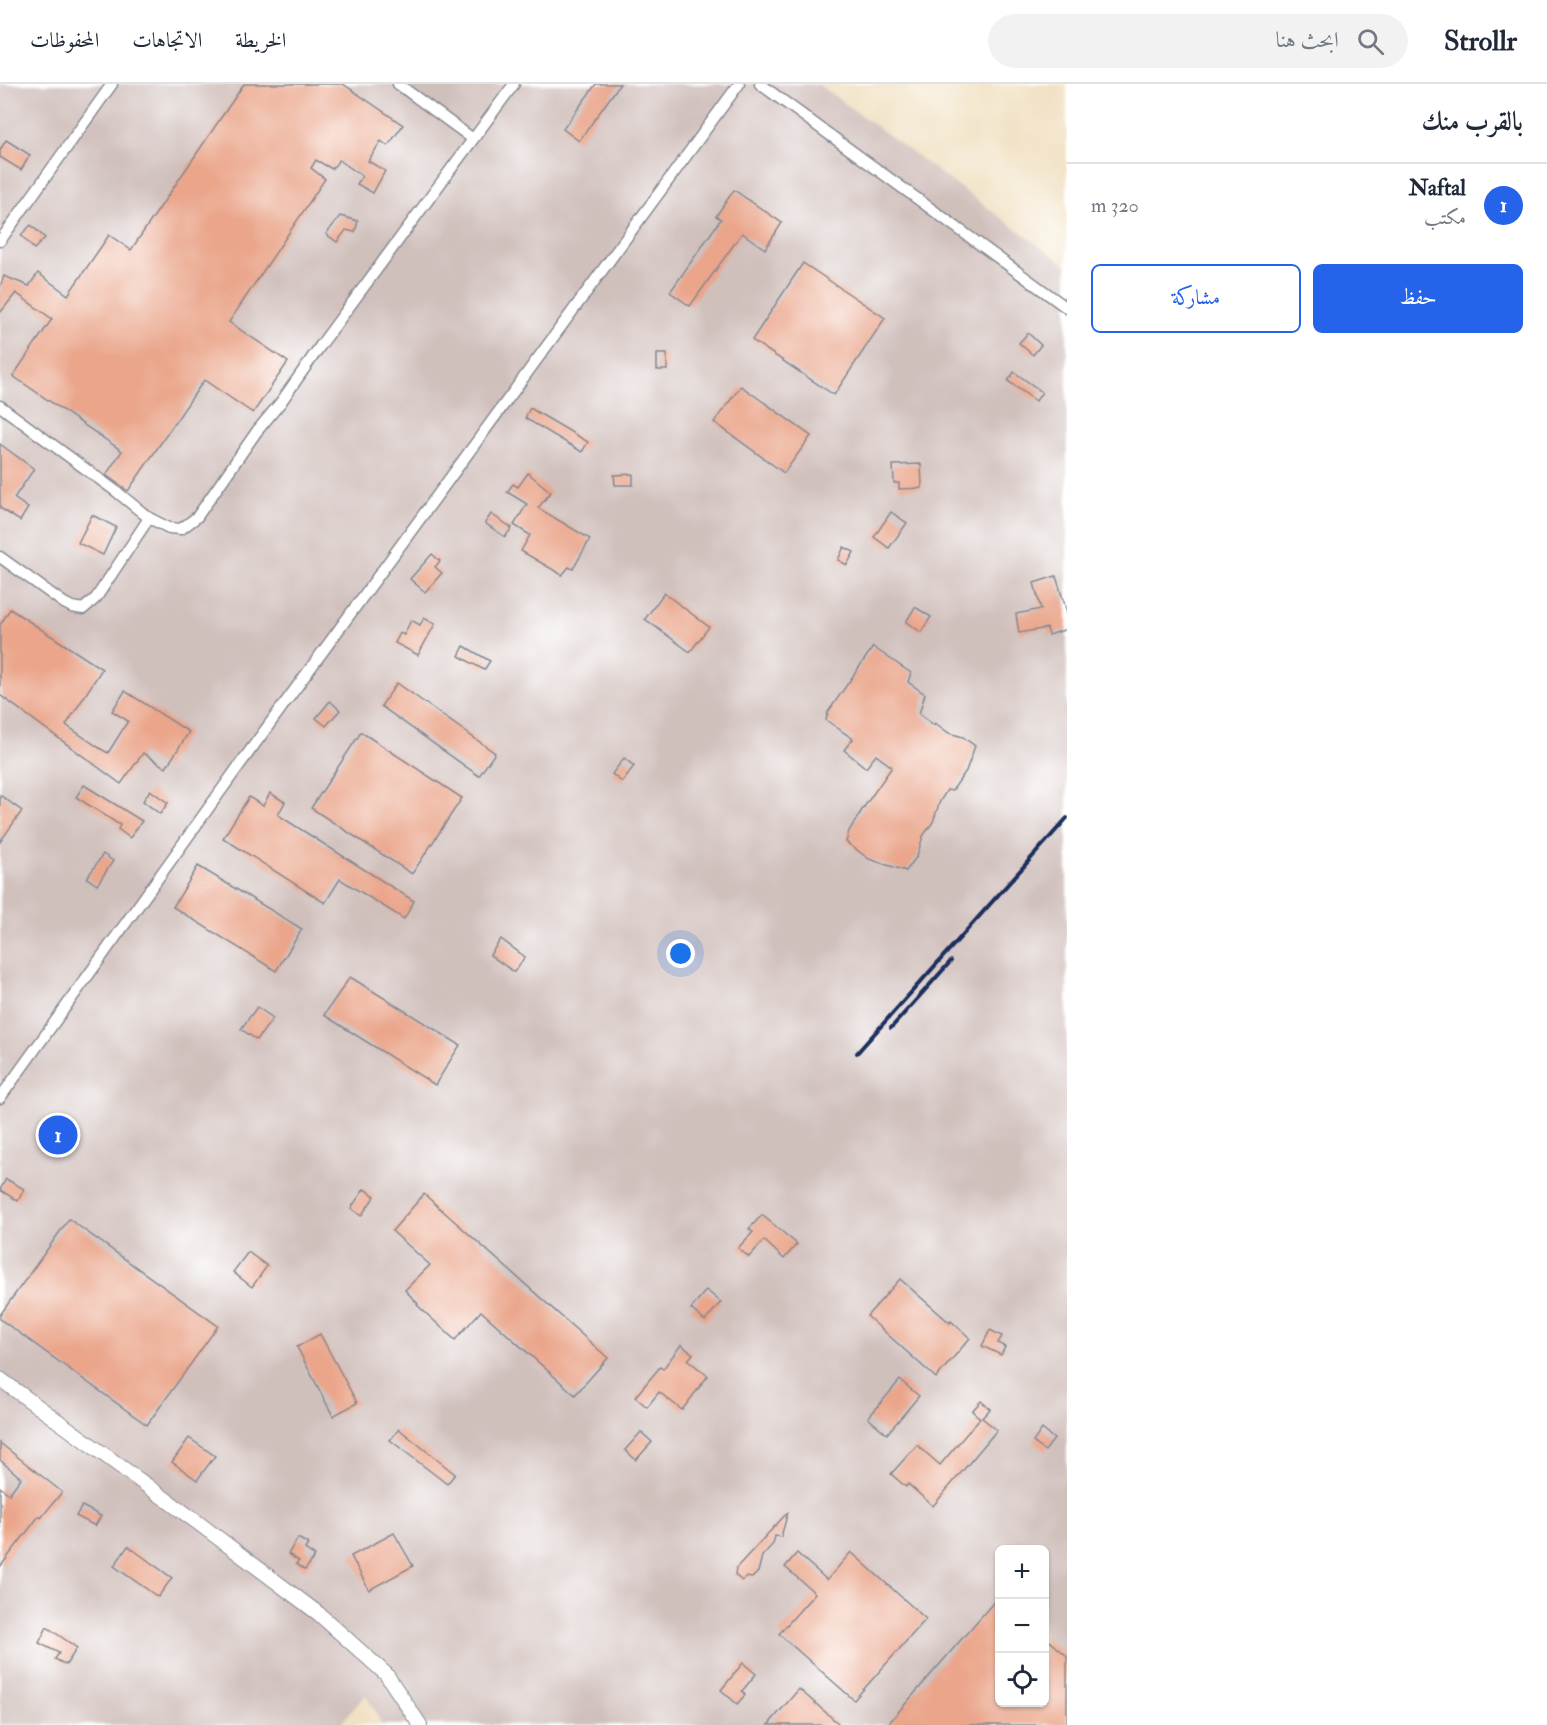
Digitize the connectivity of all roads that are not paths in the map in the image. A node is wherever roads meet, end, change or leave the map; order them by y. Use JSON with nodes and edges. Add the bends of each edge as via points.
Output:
{"nodes":[{"id":1,"x":112,"y":84,"type":"edge"},
{"id":2,"x":398,"y":84,"type":"edge"},
{"id":3,"x":514,"y":84,"type":"edge"},
{"id":4,"x":739,"y":84,"type":"edge"},
{"id":5,"x":760,"y":84,"type":"edge"},
{"id":6,"x":473,"y":139,"type":"junction"},
{"id":7,"x":0,"y":241,"type":"edge"},
{"id":8,"x":1067,"y":308,"type":"edge"},
{"id":9,"x":0,"y":406,"type":"edge"},
{"id":10,"x":149,"y":518,"type":"junction"},
{"id":11,"x":0,"y":557,"type":"edge"},
{"id":12,"x":0,"y":1098,"type":"edge"},
{"id":13,"x":0,"y":1379,"type":"edge"},
{"id":14,"x":420,"y":1725,"type":"edge"}],
"edges":[{"from":1,"to":7,"type":"street"},
{"from":2,"to":6,"type":"street"},
{"from":3,"to":6,"type":"street"},
{"from":4,"to":12,"type":"street"},
{"from":5,"to":8,"type":"street"},
{"from":6,"to":10,"type":"street","via":[[197,516],[182,529],[169,528]]},
{"from":9,"to":10,"type":"street"},
{"from":10,"to":11,"type":"street","via":[[96,598],[83,609],[64,603]]},
{"from":13,"to":14,"type":"street","via":[[319,1614],[386,1674]]}]}
